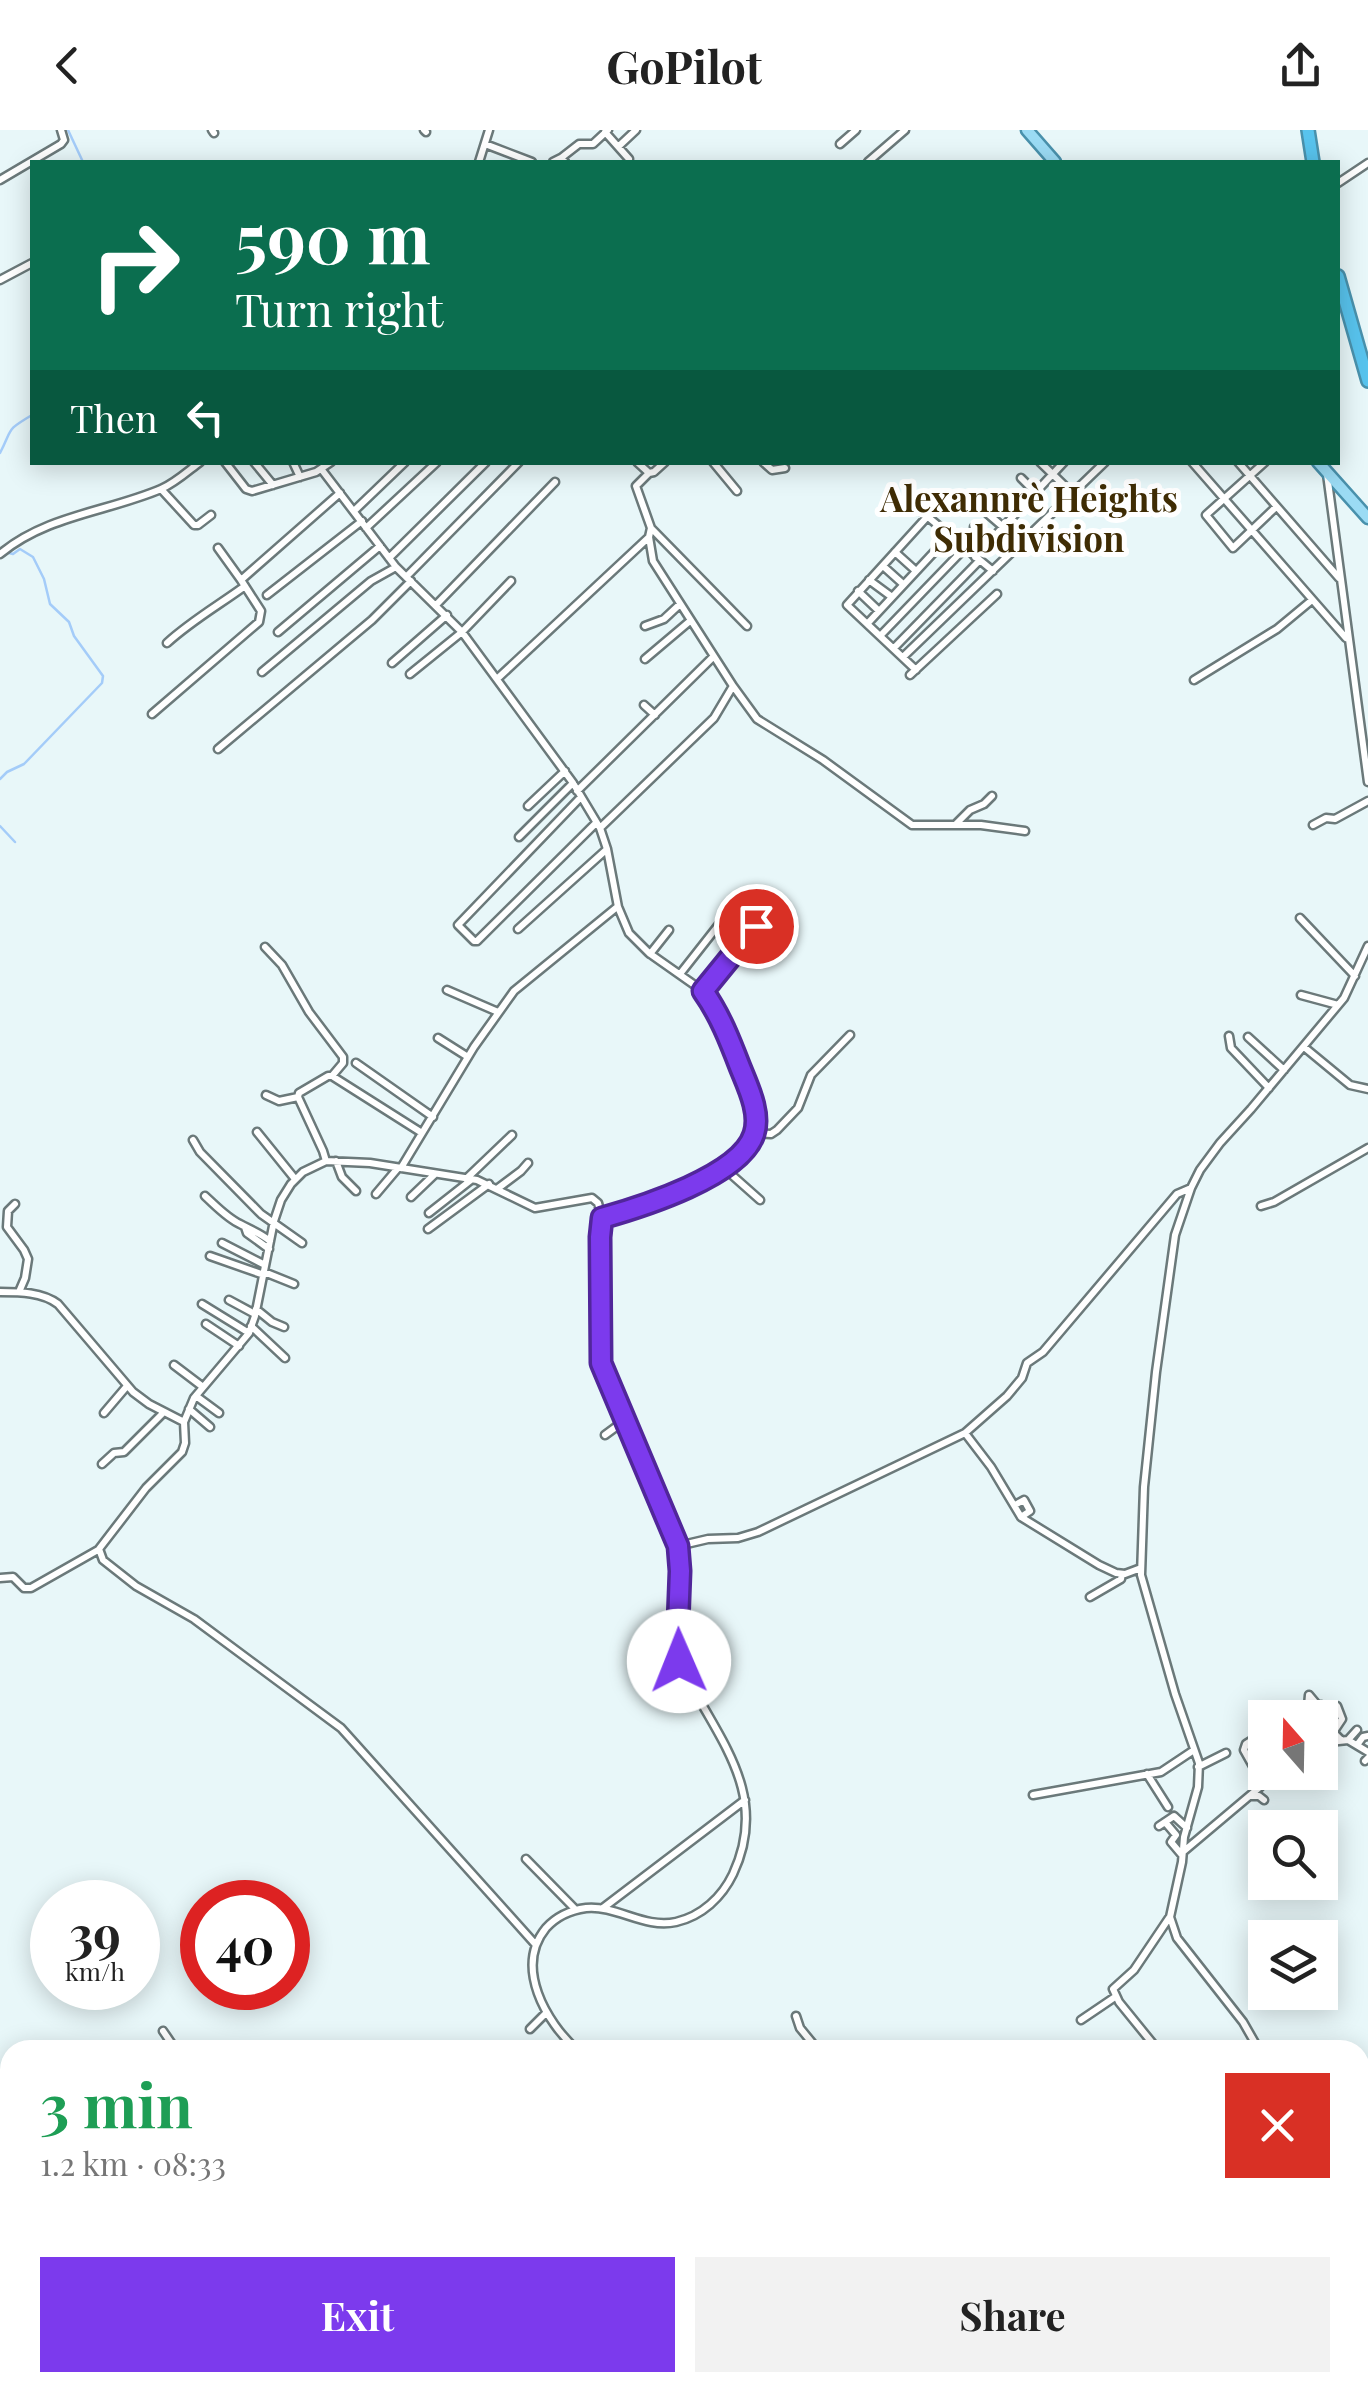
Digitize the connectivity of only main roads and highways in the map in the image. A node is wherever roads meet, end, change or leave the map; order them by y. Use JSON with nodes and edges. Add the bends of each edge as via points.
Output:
{"nodes":[{"id":1,"x":1027,"y":130,"type":"edge"},
{"id":2,"x":1308,"y":130,"type":"edge"},
{"id":3,"x":1054,"y":160,"type":"edge"},
{"id":4,"x":1313,"y":160,"type":"edge"},
{"id":5,"x":1340,"y":283,"type":"edge"},
{"id":6,"x":1368,"y":382,"type":"edge"},
{"id":7,"x":1320,"y":465,"type":"edge"},
{"id":8,"x":1368,"y":518,"type":"edge"}],
"edges":[{"from":1,"to":3,"type":"main road"},
{"from":2,"to":4,"type":"highway"},
{"from":5,"to":6,"type":"highway"},
{"from":7,"to":8,"type":"main road"}]}
